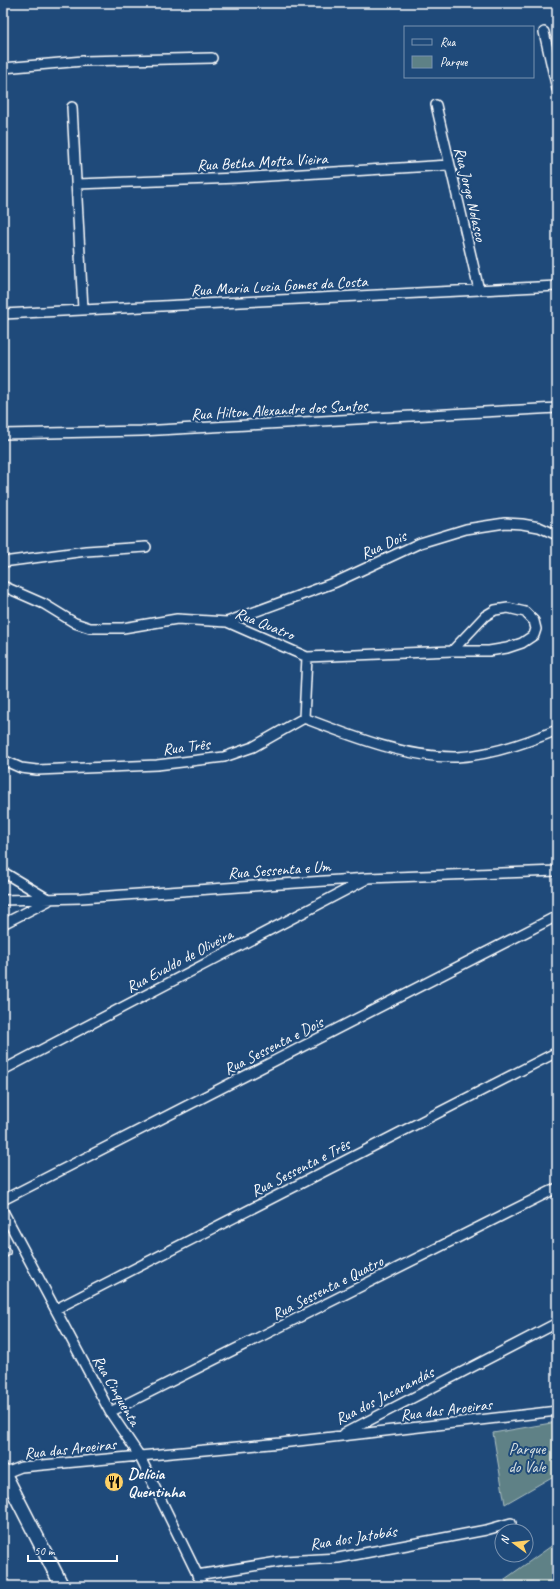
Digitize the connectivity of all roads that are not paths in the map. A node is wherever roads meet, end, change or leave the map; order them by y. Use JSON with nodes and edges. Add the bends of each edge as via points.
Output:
{"nodes":[{"id":1,"x":544,"y":32,"type":"dead end"},
{"id":2,"x":212,"y":58,"type":"dead end"},
{"id":3,"x":3,"y":68,"type":"edge"},
{"id":4,"x":557,"y":89,"type":"edge"},
{"id":5,"x":436,"y":105,"type":"dead end"},
{"id":6,"x":72,"y":107,"type":"dead end"},
{"id":7,"x":449,"y":165,"type":"junction"},
{"id":8,"x":78,"y":184,"type":"junction"},
{"id":9,"x":557,"y":286,"type":"edge"},
{"id":10,"x":479,"y":290,"type":"junction"},
{"id":11,"x":83,"y":309,"type":"junction"},
{"id":12,"x":3,"y":314,"type":"edge"},
{"id":13,"x":557,"y":408,"type":"edge"},
{"id":14,"x":3,"y":434,"type":"edge"},
{"id":15,"x":557,"y":535,"type":"edge"},
{"id":16,"x":146,"y":547,"type":"dead end"},
{"id":17,"x":3,"y":562,"type":"edge"},
{"id":18,"x":3,"y":586,"type":"edge"},
{"id":19,"x":227,"y":622,"type":"junction"},
{"id":20,"x":452,"y":651,"type":"junction"},
{"id":21,"x":307,"y":657,"type":"junction"},
{"id":22,"x":304,"y":718,"type":"junction"},
{"id":23,"x":557,"y":730,"type":"edge"},
{"id":24,"x":3,"y":760,"type":"edge"},
{"id":25,"x":3,"y":872,"type":"edge"},
{"id":26,"x":557,"y":872,"type":"edge"},
{"id":27,"x":368,"y":878,"type":"junction"},
{"id":28,"x":3,"y":900,"type":"edge"},
{"id":29,"x":49,"y":900,"type":"junction"},
{"id":30,"x":557,"y":916,"type":"edge"},
{"id":31,"x":3,"y":924,"type":"edge"},
{"id":32,"x":557,"y":1052,"type":"edge"},
{"id":33,"x":3,"y":1070,"type":"edge"},
{"id":34,"x":557,"y":1188,"type":"edge"},
{"id":35,"x":3,"y":1200,"type":"edge"},
{"id":36,"x":3,"y":1211,"type":"edge"},
{"id":37,"x":56,"y":1309,"type":"junction"},
{"id":38,"x":557,"y":1323,"type":"edge"},
{"id":39,"x":557,"y":1411,"type":"edge"},
{"id":40,"x":110,"y":1412,"type":"junction"},
{"id":41,"x":339,"y":1436,"type":"junction"},
{"id":42,"x":139,"y":1456,"type":"junction"},
{"id":43,"x":3,"y":1472,"type":"edge"},
{"id":44,"x":494,"y":1528,"type":"edge"},
{"id":45,"x":197,"y":1574,"type":"junction"},
{"id":46,"x":62,"y":1586,"type":"edge"},
{"id":47,"x":203,"y":1586,"type":"edge"}],
"edges":[{"from":1,"to":4,"type":"street"},
{"from":2,"to":3,"type":"street","via":[[83,61]]},
{"from":5,"to":7,"type":"street","name":"Rua Jorge Nolasco"},
{"from":6,"to":8,"type":"street"},
{"from":7,"to":8,"type":"street","name":"Rua Betha Motta Vieira","via":[[238,178]]},
{"from":7,"to":10,"type":"street","name":"Rua Jorge Nolasco"},
{"from":8,"to":11,"type":"street"},
{"from":9,"to":10,"type":"street","name":"Rua Maria Luzia Gomes da Costa"},
{"from":10,"to":11,"type":"street","name":"Rua Maria Luzia Gomes da Costa"},
{"from":11,"to":12,"type":"street","name":"Rua Maria Luzia Gomes da Costa"},
{"from":13,"to":14,"type":"street","name":"Rua Hilton Alexandre dos Santos","via":[[141,431]]},
{"from":15,"to":19,"type":"street","name":"Rua Dois","via":[[539,527],[522,524],[505,523],[466,529],[420,543],[336,582]]},
{"from":16,"to":17,"type":"street","via":[[86,551]]},
{"from":18,"to":19,"type":"street","name":"Rua Quatro","via":[[44,604],[75,623],[90,628],[123,628],[177,619]]},
{"from":19,"to":21,"type":"street","name":"Rua Quatro"},
{"from":20,"to":20,"type":"street","name":"Rua Quatro","via":[[485,616],[495,610],[508,608],[526,612],[534,620],[534,635],[522,643],[489,651]]},
{"from":20,"to":21,"type":"street","name":"Rua Quatro"},
{"from":21,"to":22,"type":"street"},
{"from":22,"to":23,"type":"street","via":[[388,747],[457,757],[499,750]]},
{"from":22,"to":24,"type":"street","name":"Rua Três","via":[[253,748],[224,757],[157,764],[37,770],[21,768]]},
{"from":25,"to":29,"type":"street"},
{"from":26,"to":27,"type":"street","name":"Rua Sessenta e Um"},
{"from":27,"to":29,"type":"street","name":"Rua Sessenta e Um"},
{"from":27,"to":33,"type":"street","name":"Rua Evaldo de Oliveira"},
{"from":28,"to":29,"type":"street","name":"Rua Sessenta e Um"},
{"from":29,"to":31,"type":"street"},
{"from":30,"to":35,"type":"street","name":"Rua Sessenta e Dois"},
{"from":32,"to":37,"type":"street","name":"Rua Sessenta e Três"},
{"from":34,"to":40,"type":"street","name":"Rua Sessenta e Quatro"},
{"from":36,"to":37,"type":"street","name":"Rua Cinquenta"},
{"from":37,"to":40,"type":"street","name":"Rua Cinquenta"},
{"from":38,"to":41,"type":"street","name":"Rua dos Jacarandás"},
{"from":39,"to":41,"type":"street","name":"Rua das Aroeiras"},
{"from":40,"to":42,"type":"street","name":"Rua Cinquenta"},
{"from":41,"to":42,"type":"street","name":"Rua dos Jacarandás"},
{"from":42,"to":43,"type":"street","name":"Rua das Aroeiras","via":[[21,1467]]},
{"from":42,"to":45,"type":"street","name":"Rua Cinquenta"},
{"from":43,"to":46,"type":"main road"},
{"from":44,"to":45,"type":"street","name":"Rua dos Jatobás","via":[[338,1558],[284,1561]]},
{"from":45,"to":47,"type":"street","name":"Rua Cinquenta"}]}
